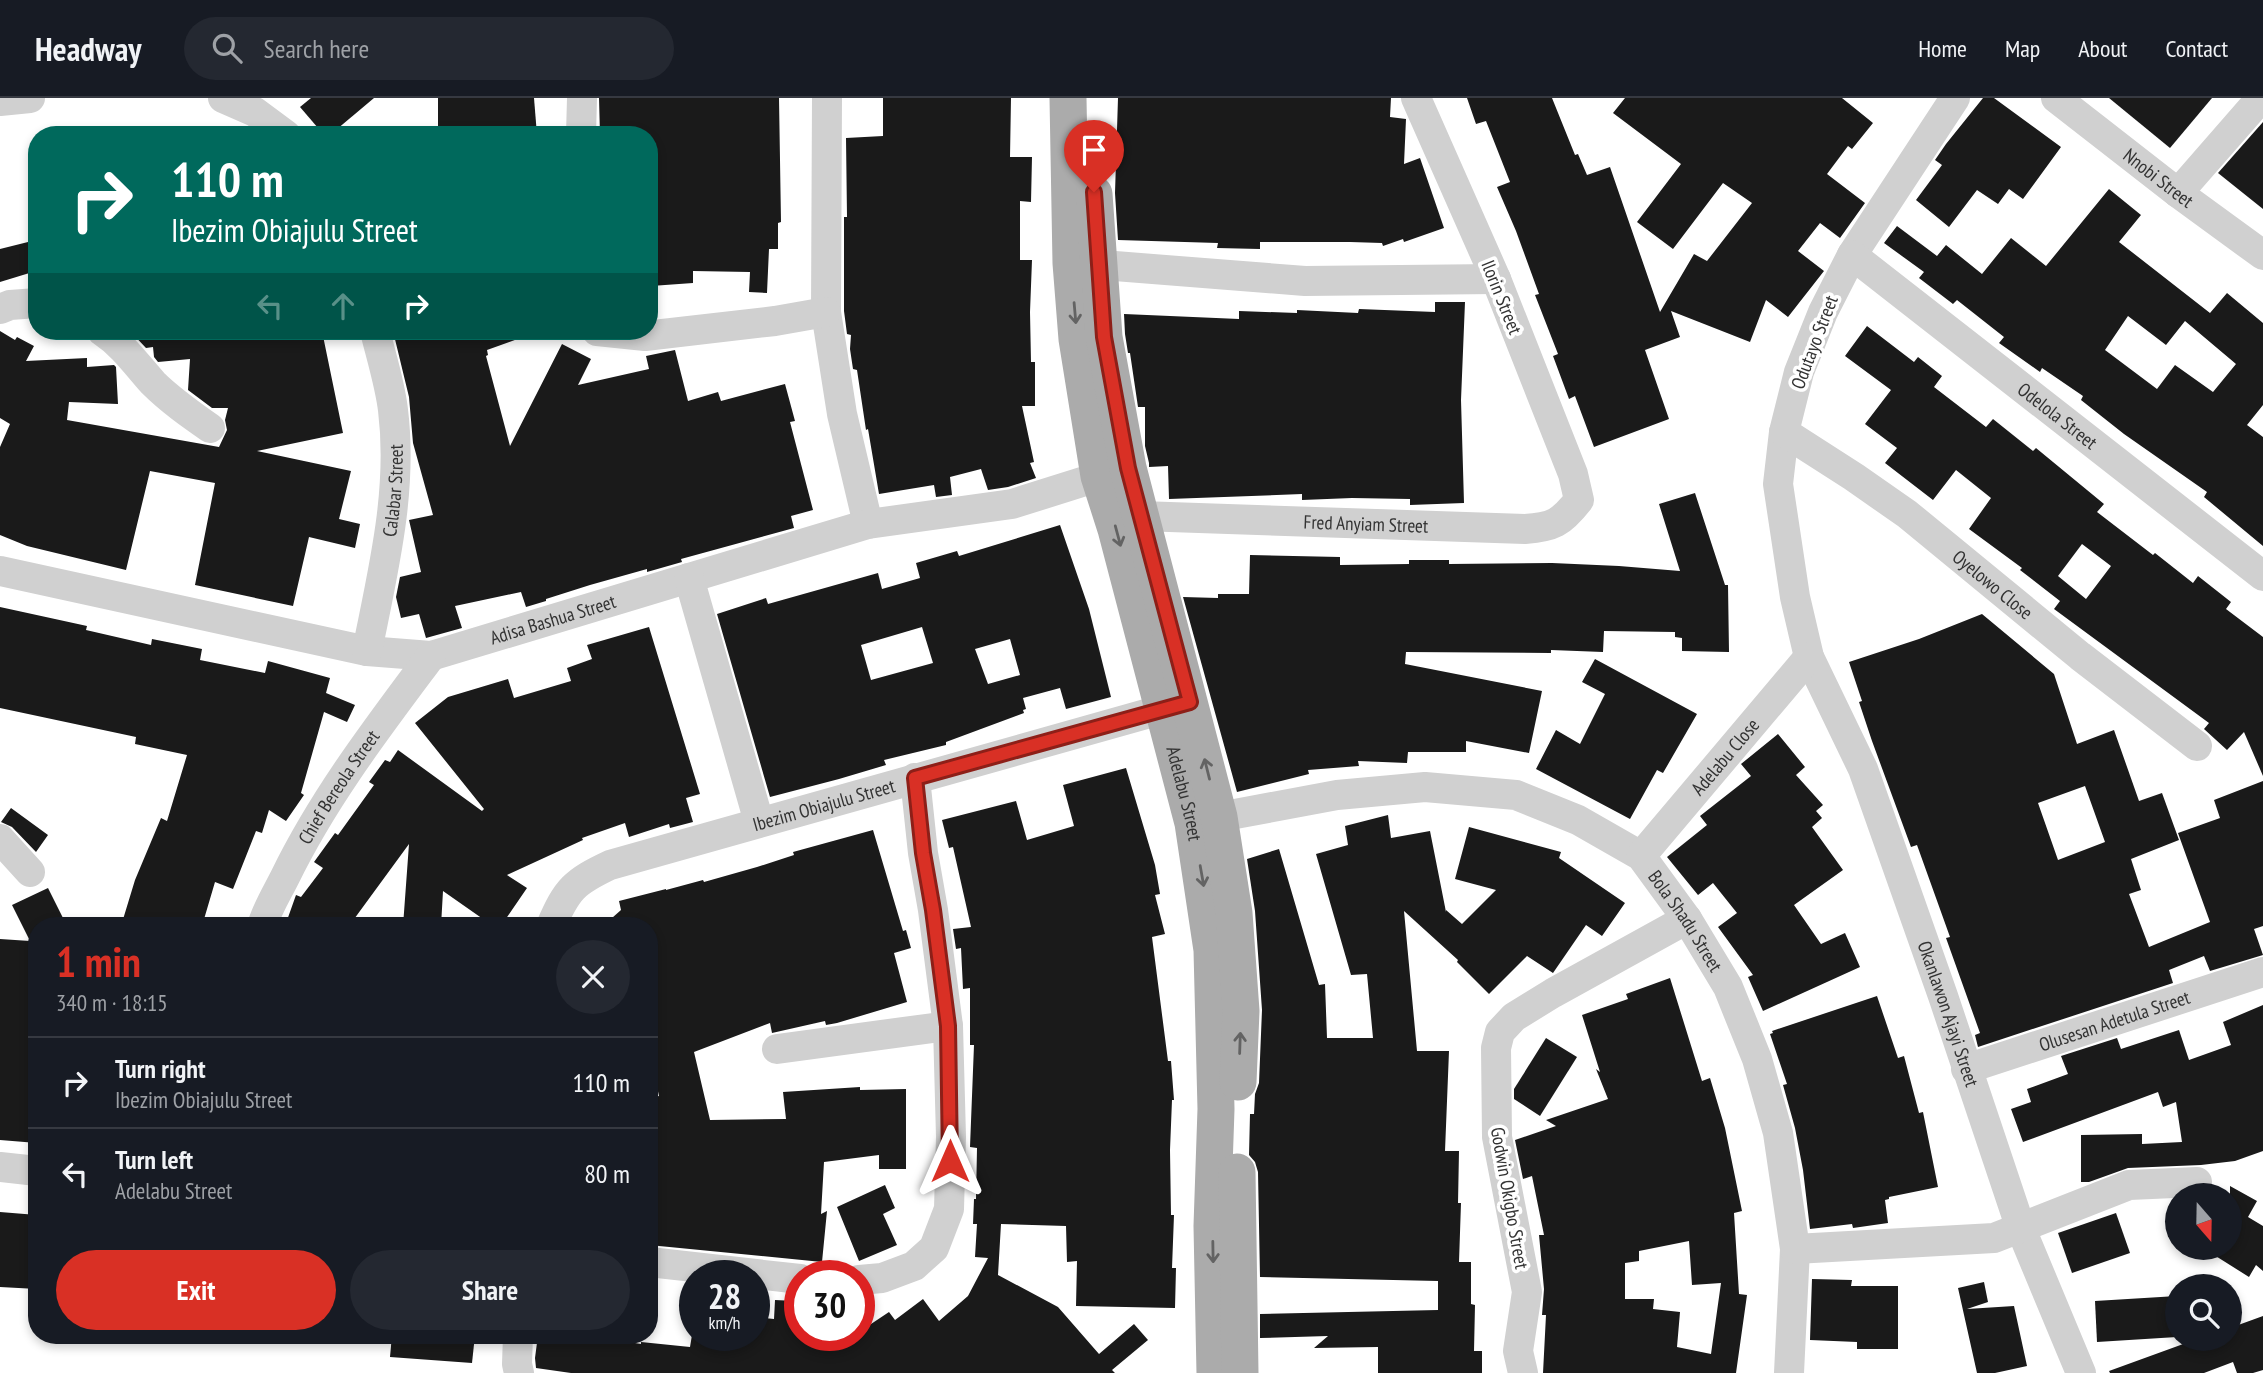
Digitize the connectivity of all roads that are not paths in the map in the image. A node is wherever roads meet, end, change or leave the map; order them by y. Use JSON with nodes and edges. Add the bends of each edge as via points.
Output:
{"nodes":[{"id":1,"x":30,"y":98,"type":"edge"},
{"id":2,"x":223,"y":98,"type":"edge"},
{"id":3,"x":582,"y":98,"type":"edge"},
{"id":4,"x":827,"y":98,"type":"edge"},
{"id":5,"x":1068,"y":98,"type":"edge"},
{"id":6,"x":1093,"y":98,"type":"edge"},
{"id":7,"x":1416,"y":98,"type":"edge"},
{"id":8,"x":1955,"y":98,"type":"edge"},
{"id":9,"x":2056,"y":98,"type":"edge"},
{"id":10,"x":2261,"y":98,"type":"edge"},
{"id":11,"x":0,"y":101,"type":"edge"},
{"id":12,"x":274,"y":126,"type":"edge"},
{"id":13,"x":581,"y":126,"type":"edge"},
{"id":14,"x":2178,"y":193,"type":"junction"},
{"id":15,"x":2263,"y":254,"type":"edge"},
{"id":16,"x":1852,"y":255,"type":"junction"},
{"id":17,"x":1084,"y":264,"type":"junction"},
{"id":18,"x":1496,"y":279,"type":"junction"},
{"id":19,"x":28,"y":304,"type":"edge"},
{"id":20,"x":0,"y":309,"type":"edge"},
{"id":21,"x":826,"y":312,"type":"junction"},
{"id":22,"x":658,"y":334,"type":"edge"},
{"id":23,"x":112,"y":340,"type":"edge"},
{"id":24,"x":377,"y":340,"type":"edge"},
{"id":25,"x":210,"y":428,"type":"dead end"},
{"id":26,"x":1784,"y":432,"type":"junction"},
{"id":27,"x":1114,"y":472,"type":"junction"},
{"id":28,"x":1579,"y":500,"type":"joint"},
{"id":29,"x":1140,"y":516,"type":"junction"},
{"id":30,"x":868,"y":524,"type":"junction"},
{"id":31,"x":0,"y":570,"type":"edge"},
{"id":32,"x":2263,"y":576,"type":"edge"},
{"id":33,"x":689,"y":578,"type":"junction"},
{"id":34,"x":367,"y":650,"type":"junction"},
{"id":35,"x":431,"y":656,"type":"junction"},
{"id":36,"x":1809,"y":657,"type":"junction"},
{"id":37,"x":1177,"y":706,"type":"junction"},
{"id":38,"x":2197,"y":747,"type":"dead end"},
{"id":39,"x":915,"y":778,"type":"junction"},
{"id":40,"x":1219,"y":817,"type":"junction"},
{"id":41,"x":759,"y":822,"type":"junction"},
{"id":42,"x":0,"y":839,"type":"edge"},
{"id":43,"x":1641,"y":856,"type":"junction"},
{"id":44,"x":30,"y":872,"type":"dead end"},
{"id":45,"x":266,"y":917,"type":"edge"},
{"id":46,"x":555,"y":917,"type":"edge"},
{"id":47,"x":1687,"y":919,"type":"junction"},
{"id":48,"x":2263,"y":972,"type":"edge"},
{"id":49,"x":948,"y":1026,"type":"junction"},
{"id":50,"x":777,"y":1049,"type":"dead end"},
{"id":51,"x":1966,"y":1069,"type":"junction"},
{"id":52,"x":0,"y":1167,"type":"edge"},
{"id":53,"x":28,"y":1170,"type":"edge"},
{"id":54,"x":2197,"y":1182,"type":"dead end"},
{"id":55,"x":2021,"y":1229,"type":"junction"},
{"id":56,"x":1795,"y":1249,"type":"junction"},
{"id":57,"x":658,"y":1263,"type":"edge"},
{"id":58,"x":784,"y":1277,"type":"edge"},
{"id":59,"x":875,"y":1279,"type":"edge"},
{"id":60,"x":1215,"y":1373,"type":"edge"},
{"id":61,"x":1240,"y":1373,"type":"edge"},
{"id":62,"x":1523,"y":1373,"type":"edge"},
{"id":63,"x":1789,"y":1373,"type":"edge"},
{"id":64,"x":2081,"y":1373,"type":"edge"}],
"edges":[{"from":1,"to":11,"type":"street"},
{"from":2,"to":12,"type":"street"},
{"from":3,"to":13,"type":"street"},
{"from":4,"to":21,"type":"street"},
{"from":5,"to":17,"type":"main road","name":"Adelabu Street"},
{"from":6,"to":17,"type":"main road","name":"Adelabu Street"},
{"from":7,"to":18,"type":"street","name":"Ilorin Street"},
{"from":8,"to":16,"type":"street","name":"Odutayo Street"},
{"from":9,"to":14,"type":"street","name":"Nnobi Street"},
{"from":10,"to":14,"type":"street"},
{"from":14,"to":15,"type":"street","name":"Nnobi Street"},
{"from":16,"to":26,"type":"street","name":"Odutayo Street","via":[[1799,372]]},
{"from":16,"to":32,"type":"street","name":"Odelola Street"},
{"from":17,"to":18,"type":"street","via":[[1305,281]]},
{"from":17,"to":27,"type":"main road","name":"Adelabu Street","via":[[1104,337]]},
{"from":18,"to":28,"type":"street","name":"Ilorin Street","via":[[1573,474]]},
{"from":19,"to":20,"type":"street"},
{"from":21,"to":22,"type":"street"},
{"from":21,"to":30,"type":"street","via":[[842,414]]},
{"from":23,"to":25,"type":"street","via":[[176,404]]},
{"from":24,"to":34,"type":"street","name":"Calabar Street","via":[[393,408],[396,462],[390,535]]},
{"from":26,"to":36,"type":"street","name":"Odutayo Street","via":[[1778,484]]},
{"from":26,"to":38,"type":"street","name":"Oyelowo Close","via":[[1907,514]]},
{"from":27,"to":29,"type":"main road","name":"Adelabu Street"},
{"from":27,"to":30,"type":"street","name":"Adisa Bashua Street","via":[[1012,505]]},
{"from":27,"to":37,"type":"main road","name":"Adelabu Street","one_way":true,"via":[[1120,542]]},
{"from":28,"to":29,"type":"street","name":"Fred Anyiam Street","via":[[1565,518],[1548,527],[1525,529]]},
{"from":29,"to":37,"type":"main road","name":"Adelabu Street"},
{"from":30,"to":33,"type":"street","name":"Adisa Bashua Street"},
{"from":31,"to":34,"type":"street","name":"Adisa Bashua Street"},
{"from":33,"to":35,"type":"street","name":"Adisa Bashua Street"},
{"from":33,"to":41,"type":"street"},
{"from":34,"to":35,"type":"street","name":"Adisa Bashua Street"},
{"from":35,"to":45,"type":"street","name":"Chief Bereola Street","via":[[317,816]]},
{"from":36,"to":43,"type":"street","name":"Adelabu Close"},
{"from":36,"to":51,"type":"street","name":"Okanlawon Ajayi Street","via":[[1863,769]]},
{"from":37,"to":39,"type":"street","name":"Ibezim Obiajulu Street"},
{"from":40,"to":37,"type":"main road","name":"Adelabu Street","one_way":true},
{"from":37,"to":60,"type":"main road","name":"Adelabu Street","one_way":true,"via":[[1212,950]]},
{"from":39,"to":41,"type":"street","name":"Ibezim Obiajulu Street"},
{"from":39,"to":49,"type":"street"},
{"from":40,"to":43,"type":"street","name":"Bola Shadu Street","via":[[1337,795],[1425,788],[1516,795],[1578,820]]},
{"from":61,"to":40,"type":"main road","name":"Adelabu Street","one_way":true,"via":[[1237,1184],[1241,1011],[1234,913]]},
{"from":41,"to":46,"type":"street","name":"Ibezim Obiajulu Street","via":[[610,865],[582,878],[564,897]]},
{"from":42,"to":44,"type":"street"},
{"from":43,"to":47,"type":"street","name":"Bola Shadu Street"},
{"from":47,"to":56,"type":"street","name":"Bola Shadu Street","via":[[1728,987],[1757,1059],[1778,1133]]},
{"from":47,"to":62,"type":"street","name":"Godwin Okigbo Street","via":[[1553,993],[1514,1017],[1500,1032],[1496,1048],[1497,1137],[1527,1292],[1518,1350]]},
{"from":48,"to":51,"type":"street","name":"Olusesan Adetula Street"},
{"from":49,"to":50,"type":"street"},
{"from":49,"to":59,"type":"street","via":[[949,1209],[934,1248],[914,1266]]},
{"from":51,"to":55,"type":"street","name":"Okanlawon Ajayi Street"},
{"from":52,"to":53,"type":"street"},
{"from":54,"to":55,"type":"street","via":[[2129,1185]]},
{"from":55,"to":56,"type":"street","via":[[1994,1238]]},
{"from":55,"to":64,"type":"street","name":"Okanlawon Ajayi Street"},
{"from":56,"to":63,"type":"street","name":"Bola Shadu Street"},
{"from":57,"to":58,"type":"street"}]}
